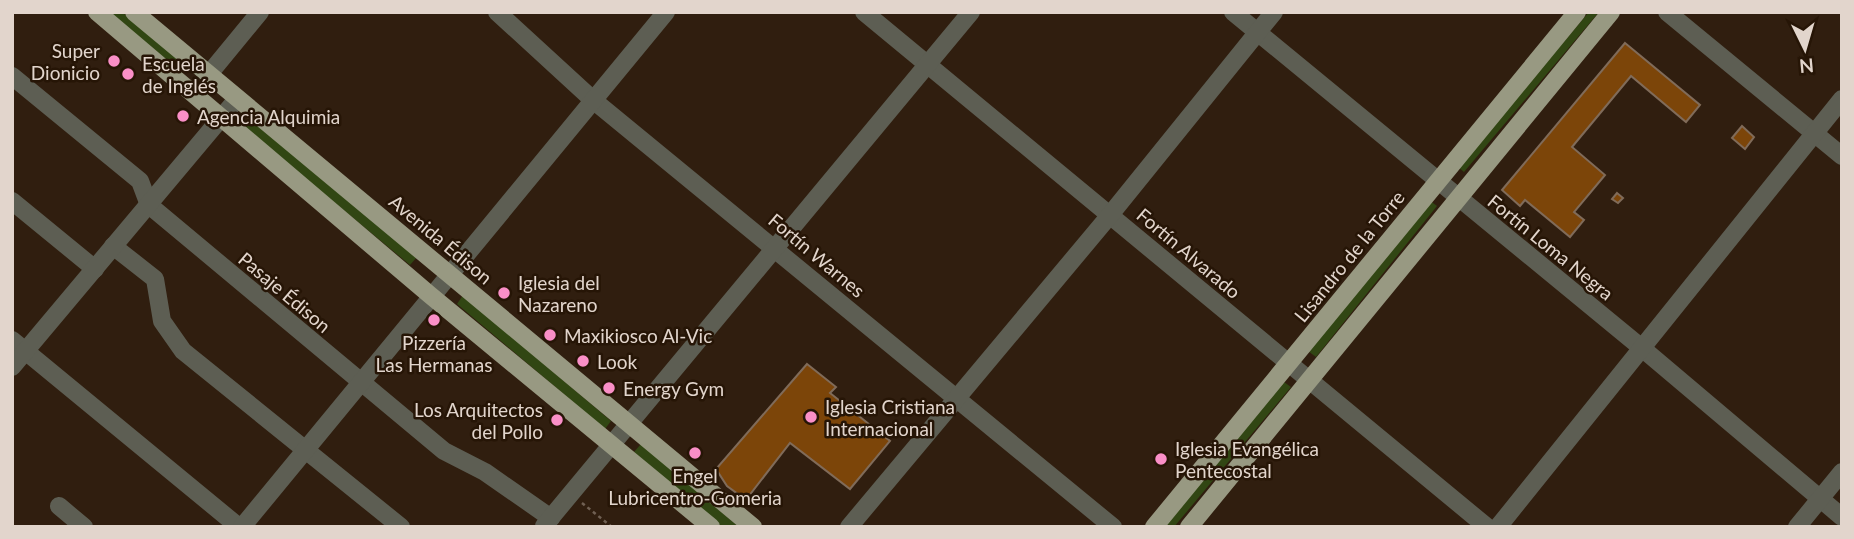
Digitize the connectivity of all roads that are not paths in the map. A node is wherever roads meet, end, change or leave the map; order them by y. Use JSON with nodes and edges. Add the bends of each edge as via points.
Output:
{"nodes":[{"id":1,"x":97,"y":12,"type":"edge"},
{"id":2,"x":134,"y":12,"type":"edge"},
{"id":3,"x":260,"y":12,"type":"edge"},
{"id":4,"x":497,"y":12,"type":"edge"},
{"id":5,"x":666,"y":12,"type":"edge"},
{"id":6,"x":864,"y":12,"type":"edge"},
{"id":7,"x":971,"y":12,"type":"edge"},
{"id":8,"x":1233,"y":12,"type":"edge"},
{"id":9,"x":1274,"y":12,"type":"edge"},
{"id":10,"x":1577,"y":12,"type":"edge"},
{"id":11,"x":1611,"y":12,"type":"edge"},
{"id":12,"x":1667,"y":12,"type":"edge"},
{"id":13,"x":1257,"y":33,"type":"junction"},
{"id":14,"x":928,"y":66,"type":"junction"},
{"id":15,"x":209,"y":74,"type":"junction"},
{"id":16,"x":12,"y":76,"type":"edge"},
{"id":17,"x":237,"y":99,"type":"junction"},
{"id":18,"x":1842,"y":99,"type":"edge"},
{"id":19,"x":593,"y":100,"type":"junction"},
{"id":20,"x":222,"y":116,"type":"junction"},
{"id":21,"x":1814,"y":134,"type":"junction"},
{"id":22,"x":1842,"y":156,"type":"edge"},
{"id":23,"x":1437,"y":182,"type":"junction"},
{"id":24,"x":1456,"y":198,"type":"junction"},
{"id":25,"x":12,"y":201,"type":"edge"},
{"id":26,"x":149,"y":205,"type":"junction"},
{"id":27,"x":1110,"y":215,"type":"junction"},
{"id":28,"x":113,"y":246,"type":"junction"},
{"id":29,"x":777,"y":248,"type":"junction"},
{"id":30,"x":95,"y":268,"type":"junction"},
{"id":31,"x":450,"y":273,"type":"junction"},
{"id":32,"x":430,"y":295,"type":"junction"},
{"id":33,"x":19,"y":345,"type":"edge"},
{"id":34,"x":1643,"y":349,"type":"junction"},
{"id":35,"x":1289,"y":363,"type":"junction"},
{"id":36,"x":12,"y":367,"type":"edge"},
{"id":37,"x":1308,"y":379,"type":"junction"},
{"id":38,"x":359,"y":381,"type":"junction"},
{"id":39,"x":956,"y":398,"type":"junction"},
{"id":40,"x":630,"y":425,"type":"junction"},
{"id":41,"x":612,"y":445,"type":"junction"},
{"id":42,"x":306,"y":447,"type":"junction"},
{"id":43,"x":1842,"y":472,"type":"edge"},
{"id":44,"x":1820,"y":498,"type":"junction"},
{"id":45,"x":59,"y":506,"type":"dead end"},
{"id":46,"x":1842,"y":517,"type":"edge"},
{"id":47,"x":547,"y":522,"type":"edge"},
{"id":48,"x":84,"y":527,"type":"edge"},
{"id":49,"x":240,"y":527,"type":"edge"},
{"id":50,"x":401,"y":527,"type":"edge"},
{"id":51,"x":711,"y":527,"type":"edge"},
{"id":52,"x":753,"y":527,"type":"edge"},
{"id":53,"x":849,"y":527,"type":"edge"},
{"id":54,"x":1112,"y":527,"type":"edge"},
{"id":55,"x":1154,"y":527,"type":"edge"},
{"id":56,"x":1189,"y":527,"type":"edge"},
{"id":57,"x":1487,"y":527,"type":"edge"},
{"id":58,"x":1498,"y":527,"type":"edge"},
{"id":59,"x":1797,"y":527,"type":"edge"}],
"edges":[{"from":1,"to":20,"type":"main road"},
{"from":2,"to":15,"type":"main road","name":"Avenida Édison"},
{"from":3,"to":15,"type":"street"},
{"from":4,"to":19,"type":"street","name":"Fortín Warnes"},
{"from":5,"to":19,"type":"street"},
{"from":6,"to":14,"type":"street","name":"Fortín Alvarado"},
{"from":7,"to":14,"type":"street"},
{"from":8,"to":13,"type":"street","name":"Fortín Loma Negra"},
{"from":9,"to":13,"type":"street"},
{"from":10,"to":23,"type":"main road","name":"Lisandro de la Torre"},
{"from":11,"to":24,"type":"main road"},
{"from":12,"to":21,"type":"street"},
{"from":13,"to":23,"type":"street","name":"Fortín Loma Negra"},
{"from":13,"to":27,"type":"street"},
{"from":14,"to":27,"type":"street","name":"Fortín Alvarado"},
{"from":14,"to":29,"type":"street"},
{"from":15,"to":17,"type":"main road","name":"Avenida Édison"},
{"from":16,"to":26,"type":"street","name":"Pasaje Édison","via":[[140,181]]},
{"from":17,"to":20,"type":"street"},
{"from":17,"to":31,"type":"main road","name":"Avenida Édison"},
{"from":18,"to":21,"type":"street"},
{"from":19,"to":29,"type":"street","name":"Fortín Warnes"},
{"from":19,"to":31,"type":"street"},
{"from":20,"to":26,"type":"street"},
{"from":20,"to":32,"type":"main road"},
{"from":21,"to":22,"type":"street"},
{"from":21,"to":34,"type":"street"},
{"from":23,"to":24,"type":"street","name":"Fortín Loma Negra"},
{"from":23,"to":35,"type":"main road","name":"Lisandro de la Torre"},
{"from":24,"to":34,"type":"street","name":"Fortín Loma Negra"},
{"from":24,"to":37,"type":"main road"},
{"from":25,"to":30,"type":"street"},
{"from":26,"to":28,"type":"street"},
{"from":26,"to":38,"type":"street","name":"Pasaje Édison"},
{"from":27,"to":35,"type":"street","name":"Fortín Alvarado"},
{"from":27,"to":39,"type":"street"},
{"from":28,"to":30,"type":"street"},
{"from":28,"to":42,"type":"street","via":[[155,279],[162,321],[183,351],[286,437]]},
{"from":29,"to":39,"type":"street","name":"Fortín Warnes"},
{"from":29,"to":40,"type":"street"},
{"from":30,"to":33,"type":"street"},
{"from":31,"to":32,"type":"street"},
{"from":31,"to":40,"type":"main road","name":"Avenida Édison"},
{"from":32,"to":38,"type":"street"},
{"from":32,"to":41,"type":"main road"},
{"from":33,"to":36,"type":"street"},
{"from":33,"to":49,"type":"street"},
{"from":34,"to":44,"type":"street","name":"Fortín Loma Negra"},
{"from":34,"to":58,"type":"street"},
{"from":35,"to":37,"type":"street","name":"Fortín Alvarado"},
{"from":35,"to":55,"type":"main road","name":"Lisandro de la Torre"},
{"from":37,"to":56,"type":"main road"},
{"from":37,"to":57,"type":"street","name":"Fortín Alvarado"},
{"from":38,"to":42,"type":"street"},
{"from":38,"to":47,"type":"street","name":"Pasaje Édison","via":[[444,451],[485,472]]},
{"from":39,"to":53,"type":"street"},
{"from":39,"to":54,"type":"street","name":"Fortín Warnes"},
{"from":40,"to":41,"type":"street"},
{"from":40,"to":52,"type":"main road","name":"Avenida Édison"},
{"from":41,"to":47,"type":"street"},
{"from":41,"to":51,"type":"main road"},
{"from":42,"to":49,"type":"street"},
{"from":42,"to":50,"type":"street"},
{"from":43,"to":44,"type":"street"},
{"from":44,"to":46,"type":"street","name":"Fortín Loma Negra"},
{"from":44,"to":59,"type":"street"},
{"from":45,"to":48,"type":"street"}]}
